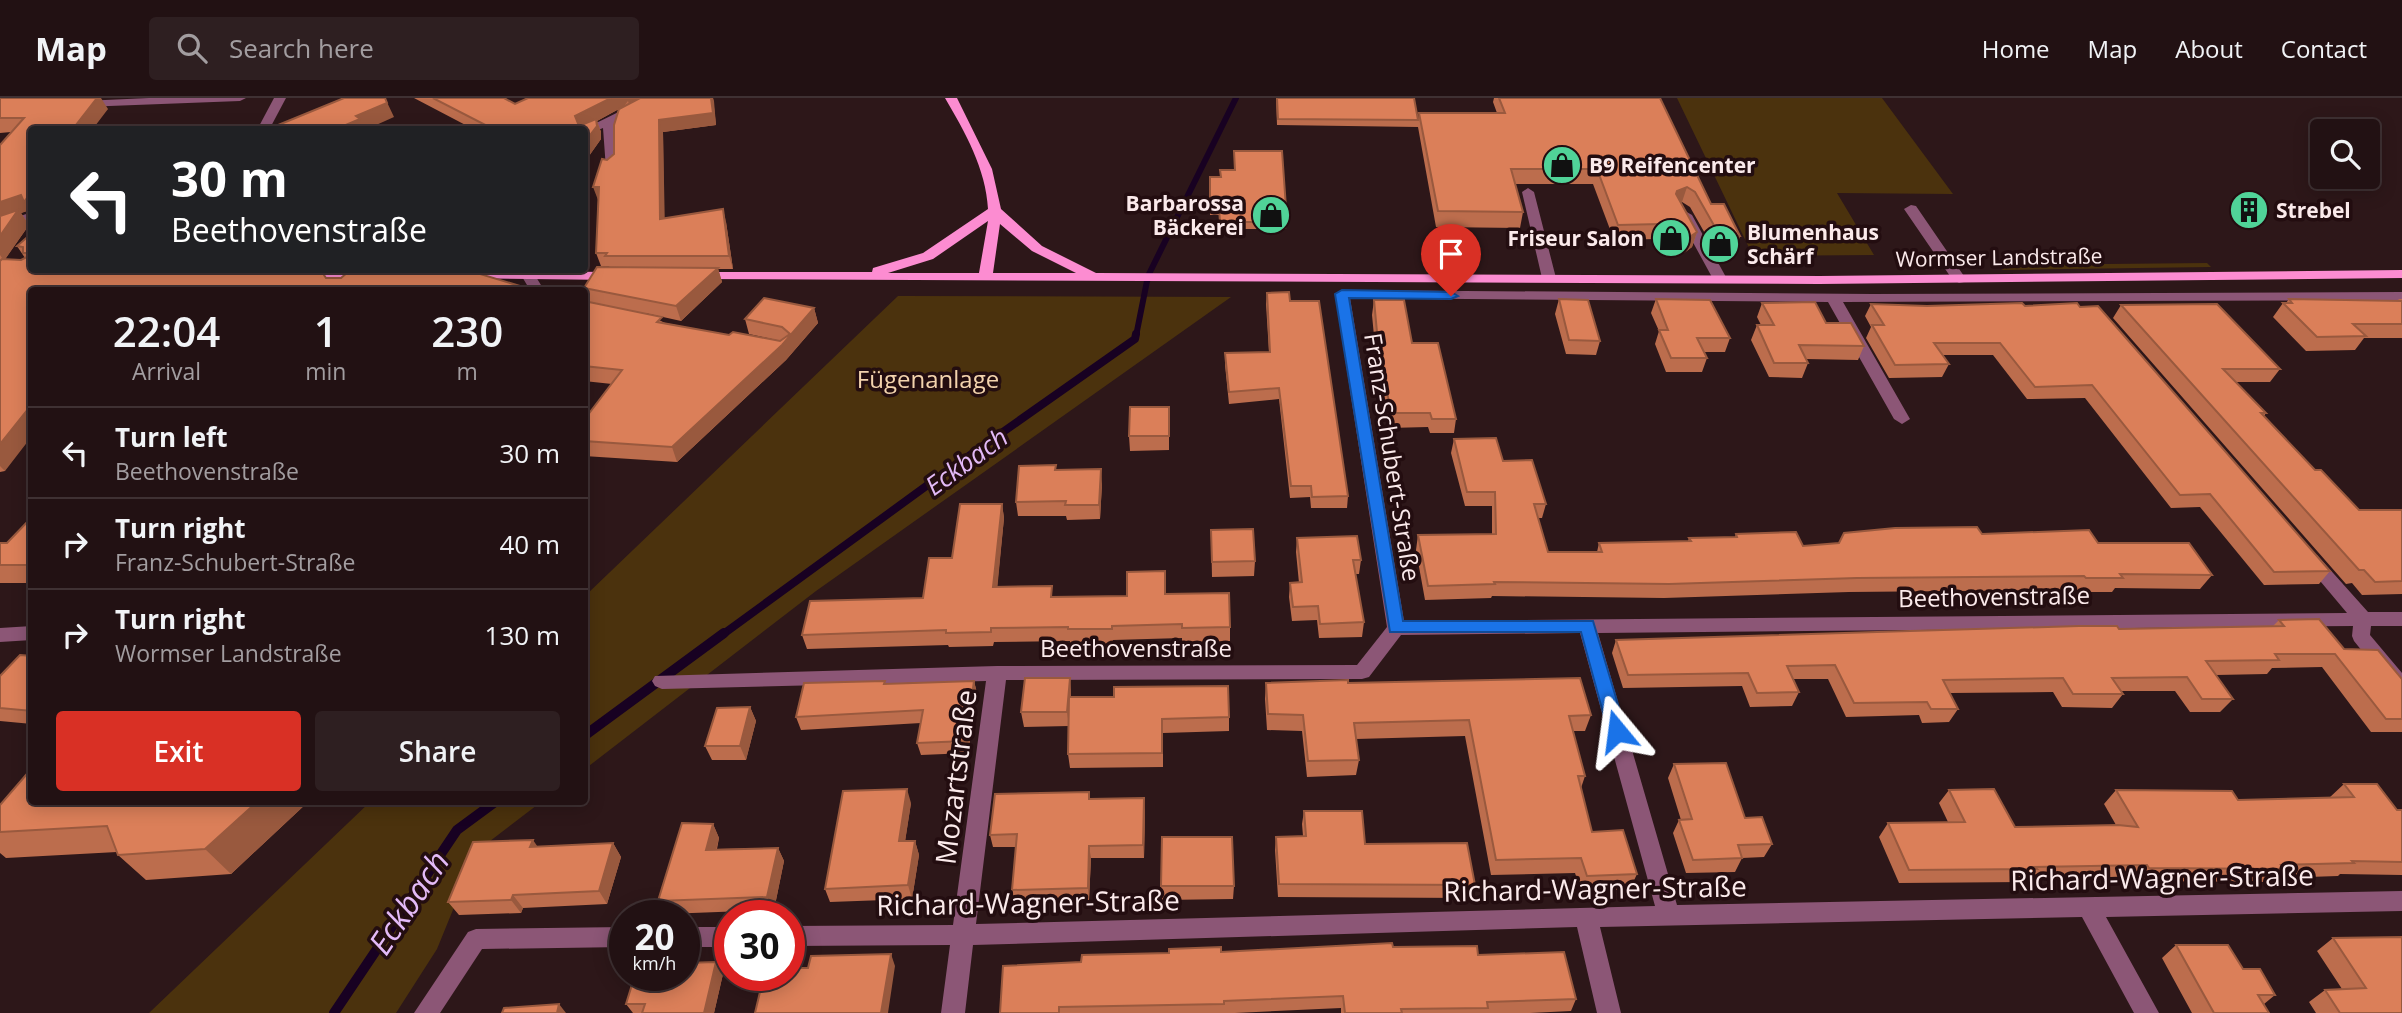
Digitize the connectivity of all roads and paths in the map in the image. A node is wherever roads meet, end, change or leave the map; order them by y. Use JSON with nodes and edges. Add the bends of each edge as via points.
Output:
{"nodes":[{"id":1,"x":240,"y":98,"type":"edge"},
{"id":2,"x":280,"y":98,"type":"edge"},
{"id":3,"x":656,"y":98,"type":"edge"},
{"id":4,"x":951,"y":98,"type":"edge"},
{"id":5,"x":64,"y":104,"type":"edge"},
{"id":6,"x":609,"y":121,"type":"junction"},
{"id":7,"x":265,"y":126,"type":"edge"},
{"id":8,"x":588,"y":132,"type":"edge"},
{"id":9,"x":610,"y":166,"type":"edge"},
{"id":10,"x":1528,"y":192,"type":"dead end"},
{"id":11,"x":1681,"y":208,"type":"edge"},
{"id":12,"x":1911,"y":209,"type":"dead end"},
{"id":13,"x":995,"y":211,"type":"junction"},
{"id":14,"x":28,"y":218,"type":"edge"},
{"id":15,"x":0,"y":228,"type":"edge"},
{"id":16,"x":289,"y":273,"type":"edge"},
{"id":17,"x":358,"y":274,"type":"junction"},
{"id":18,"x":384,"y":274,"type":"edge"},
{"id":19,"x":2402,"y":274,"type":"edge"},
{"id":20,"x":450,"y":275,"type":"edge"},
{"id":21,"x":528,"y":275,"type":"junction"},
{"id":22,"x":625,"y":276,"type":"edge"},
{"id":23,"x":680,"y":276,"type":"edge"},
{"id":24,"x":860,"y":277,"type":"junction"},
{"id":25,"x":985,"y":277,"type":"junction"},
{"id":26,"x":1105,"y":278,"type":"junction"},
{"id":27,"x":1549,"y":278,"type":"junction"},
{"id":28,"x":1720,"y":279,"type":"junction"},
{"id":29,"x":1959,"y":279,"type":"junction"},
{"id":30,"x":345,"y":287,"type":"edge"},
{"id":31,"x":535,"y":287,"type":"edge"},
{"id":32,"x":1342,"y":294,"type":"joint"},
{"id":33,"x":2402,"y":296,"type":"edge"},
{"id":34,"x":1834,"y":300,"type":"junction"},
{"id":35,"x":2086,"y":300,"type":"junction"},
{"id":36,"x":2104,"y":321,"type":"edge"},
{"id":37,"x":1902,"y":419,"type":"dead end"},
{"id":38,"x":2301,"y":547,"type":"edge"},
{"id":39,"x":2402,"y":618,"type":"edge"},
{"id":40,"x":2363,"y":619,"type":"junction"},
{"id":41,"x":1587,"y":626,"type":"junction"},
{"id":42,"x":1396,"y":628,"type":"junction"},
{"id":43,"x":28,"y":633,"type":"edge"},
{"id":44,"x":0,"y":635,"type":"edge"},
{"id":45,"x":997,"y":673,"type":"junction"},
{"id":46,"x":662,"y":681,"type":"dead end"},
{"id":47,"x":2402,"y":687,"type":"edge"},
{"id":48,"x":2402,"y":901,"type":"edge"},
{"id":49,"x":2089,"y":908,"type":"junction"},
{"id":50,"x":1669,"y":916,"type":"junction"},
{"id":51,"x":1586,"y":917,"type":"junction"},
{"id":52,"x":963,"y":935,"type":"junction"},
{"id":53,"x":805,"y":936,"type":"edge"},
{"id":54,"x":609,"y":937,"type":"edge"},
{"id":55,"x":426,"y":1013,"type":"edge"},
{"id":56,"x":953,"y":1013,"type":"edge"},
{"id":57,"x":1609,"y":1013,"type":"edge"},
{"id":58,"x":2147,"y":1013,"type":"edge"}],
"edges":[{"from":1,"to":5,"type":"street"},
{"from":2,"to":7,"type":"street"},
{"from":3,"to":6,"type":"street"},
{"from":4,"to":13,"type":"main road","via":[[984,163]]},
{"from":6,"to":8,"type":"street"},
{"from":6,"to":9,"type":"street"},
{"from":10,"to":27,"type":"street"},
{"from":11,"to":28,"type":"street"},
{"from":12,"to":29,"type":"street"},
{"from":13,"to":24,"type":"main road","via":[[928,256]]},
{"from":13,"to":25,"type":"main road"},
{"from":13,"to":26,"type":"main road","via":[[1014,234],[1034,248],[1068,267]]},
{"from":14,"to":15,"type":"street"},
{"from":16,"to":17,"type":"main road"},
{"from":17,"to":18,"type":"main road"},
{"from":17,"to":30,"type":"street"},
{"from":19,"to":29,"type":"main road","name":"Wormser Landstraße"},
{"from":20,"to":21,"type":"main road"},
{"from":21,"to":22,"type":"main road"},
{"from":21,"to":31,"type":"street"},
{"from":23,"to":24,"type":"main road","name":"Wormser Landstraße"},
{"from":24,"to":25,"type":"main road","name":"Wormser Landstraße"},
{"from":25,"to":26,"type":"main road","name":"Wormser Landstraße"},
{"from":26,"to":27,"type":"main road","name":"Wormser Landstraße"},
{"from":27,"to":28,"type":"main road","name":"Wormser Landstraße"},
{"from":28,"to":29,"type":"main road","name":"Wormser Landstraße"},
{"from":32,"to":34,"type":"street","name":"Wormser Landstraße"},
{"from":32,"to":42,"type":"street","name":"Franz-Schubert-Straße"},
{"from":33,"to":35,"type":"street","name":"Wormser Landstraße"},
{"from":34,"to":35,"type":"street","name":"Wormser Landstraße"},
{"from":34,"to":37,"type":"street"},
{"from":35,"to":36,"type":"street"},
{"from":38,"to":40,"type":"street"},
{"from":39,"to":40,"type":"street","name":"Beethovenstraße"},
{"from":40,"to":41,"type":"street","name":"Beethovenstraße"},
{"from":40,"to":47,"type":"street","via":[[2361,636]]},
{"from":41,"to":42,"type":"street","name":"Beethovenstraße"},
{"from":41,"to":50,"type":"street"},
{"from":42,"to":45,"type":"street","name":"Beethovenstraße","via":[[1362,672]]},
{"from":43,"to":44,"type":"street"},
{"from":45,"to":46,"type":"street","name":"Beethovenstraße"},
{"from":45,"to":52,"type":"street","name":"Mozartstraße"},
{"from":48,"to":49,"type":"street","name":"Richard-Wagner-Straße"},
{"from":49,"to":50,"type":"street","name":"Richard-Wagner-Straße"},
{"from":49,"to":58,"type":"street"},
{"from":50,"to":51,"type":"street","name":"Richard-Wagner-Straße"},
{"from":51,"to":52,"type":"street","name":"Richard-Wagner-Straße"},
{"from":51,"to":57,"type":"street"},
{"from":52,"to":53,"type":"street","name":"Richard-Wagner-Straße"},
{"from":52,"to":56,"type":"street","name":"Mozartstraße"},
{"from":54,"to":55,"type":"street","via":[[476,939]]}]}
